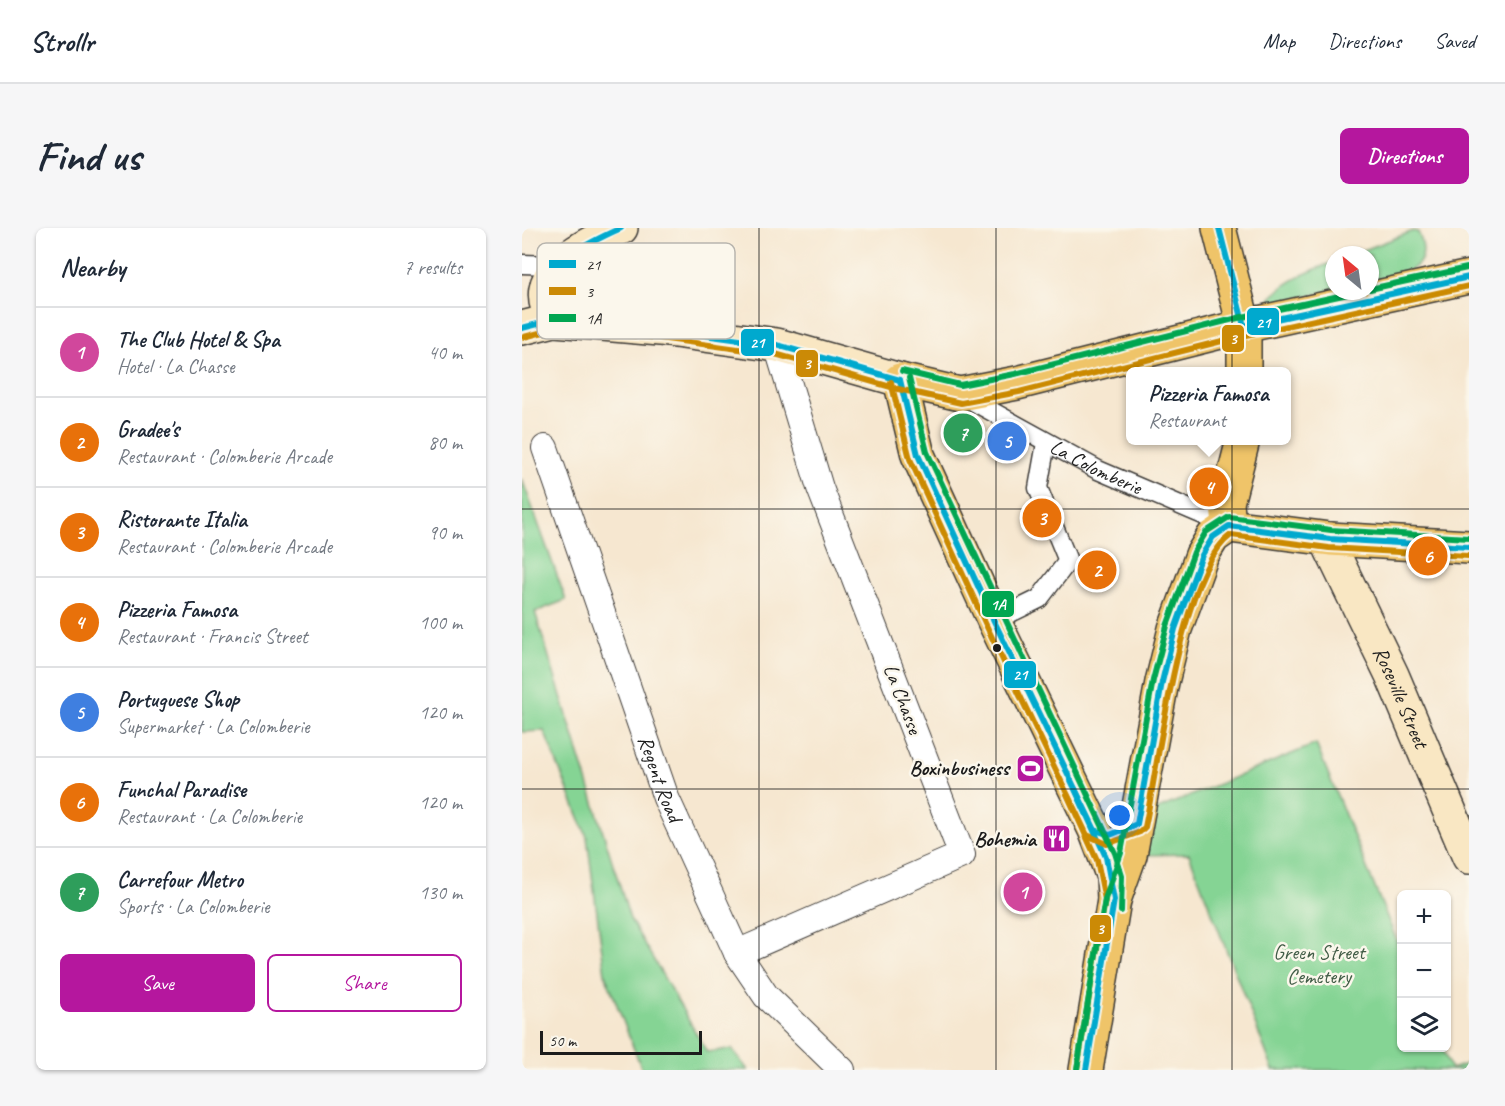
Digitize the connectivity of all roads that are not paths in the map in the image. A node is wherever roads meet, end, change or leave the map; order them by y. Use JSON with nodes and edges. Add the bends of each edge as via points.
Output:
{"nodes":[{"id":1,"x":621,"y":228,"type":"edge"},
{"id":2,"x":1219,"y":228,"type":"edge"},
{"id":3,"x":590,"y":243,"type":"edge"},
{"id":4,"x":1469,"y":277,"type":"edge"},
{"id":5,"x":537,"y":324,"type":"edge"},
{"id":6,"x":1244,"y":326,"type":"junction"},
{"id":7,"x":522,"y":328,"type":"edge"},
{"id":8,"x":733,"y":339,"type":"edge"},
{"id":9,"x":777,"y":345,"type":"junction"},
{"id":10,"x":1244,"y":367,"type":"edge"},
{"id":11,"x":900,"y":380,"type":"junction"},
{"id":12,"x":960,"y":394,"type":"junction"},
{"id":13,"x":1046,"y":443,"type":"junction"},
{"id":14,"x":1242,"y":445,"type":"edge"},
{"id":15,"x":545,"y":448,"type":"dead end"},
{"id":16,"x":1229,"y":526,"type":"junction"},
{"id":17,"x":1330,"y":539,"type":"junction"},
{"id":18,"x":1469,"y":547,"type":"edge"},
{"id":19,"x":994,"y":621,"type":"junction"},
{"id":20,"x":1137,"y":824,"type":"junction"},
{"id":21,"x":1095,"y":830,"type":"junction"},
{"id":22,"x":1469,"y":857,"type":"edge"},
{"id":23,"x":1114,"y":900,"type":"junction"},
{"id":24,"x":737,"y":953,"type":"junction"},
{"id":25,"x":842,"y":1070,"type":"edge"},
{"id":26,"x":1086,"y":1070,"type":"edge"}],
"edges":[{"from":1,"to":3,"type":"main road"},
{"from":2,"to":6,"type":"main road"},
{"from":4,"to":6,"type":"main road"},
{"from":5,"to":7,"type":"main road","name":"La Colomberie"},
{"from":6,"to":10,"type":"main road"},
{"from":6,"to":12,"type":"main road"},
{"from":8,"to":9,"type":"main road","name":"La Colomberie"},
{"from":9,"to":11,"type":"main road","name":"La Colomberie"},
{"from":9,"to":24,"type":"street","name":"La Chasse","via":[[820,488],[962,855]]},
{"from":11,"to":12,"type":"main road","name":"La Colomberie"},
{"from":11,"to":19,"type":"main road","via":[[918,455]]},
{"from":12,"to":13,"type":"street","name":"La Colomberie"},
{"from":13,"to":16,"type":"street","name":"La Colomberie","via":[[1098,470]]},
{"from":13,"to":19,"type":"street","via":[[1038,488],[1068,561],[1039,599]]},
{"from":14,"to":16,"type":"main road","via":[[1227,503]]},
{"from":15,"to":24,"type":"street","name":"Regent Road","via":[[666,798]]},
{"from":16,"to":17,"type":"main road","name":"La Colomberie"},
{"from":16,"to":20,"type":"main road","via":[[1213,537],[1202,555],[1175,629]]},
{"from":17,"to":18,"type":"main road","name":"La Colomberie"},
{"from":17,"to":22,"type":"main road","name":"Roseville Street","via":[[1331,549],[1392,675]]},
{"from":19,"to":21,"type":"main road"},
{"from":20,"to":21,"type":"main road","via":[[1110,835]]},
{"from":20,"to":23,"type":"main road","via":[[1131,855]]},
{"from":21,"to":23,"type":"main road","via":[[1113,877]]},
{"from":23,"to":26,"type":"main road"},
{"from":24,"to":25,"type":"street","name":"Regent Road","via":[[766,996]]}]}
